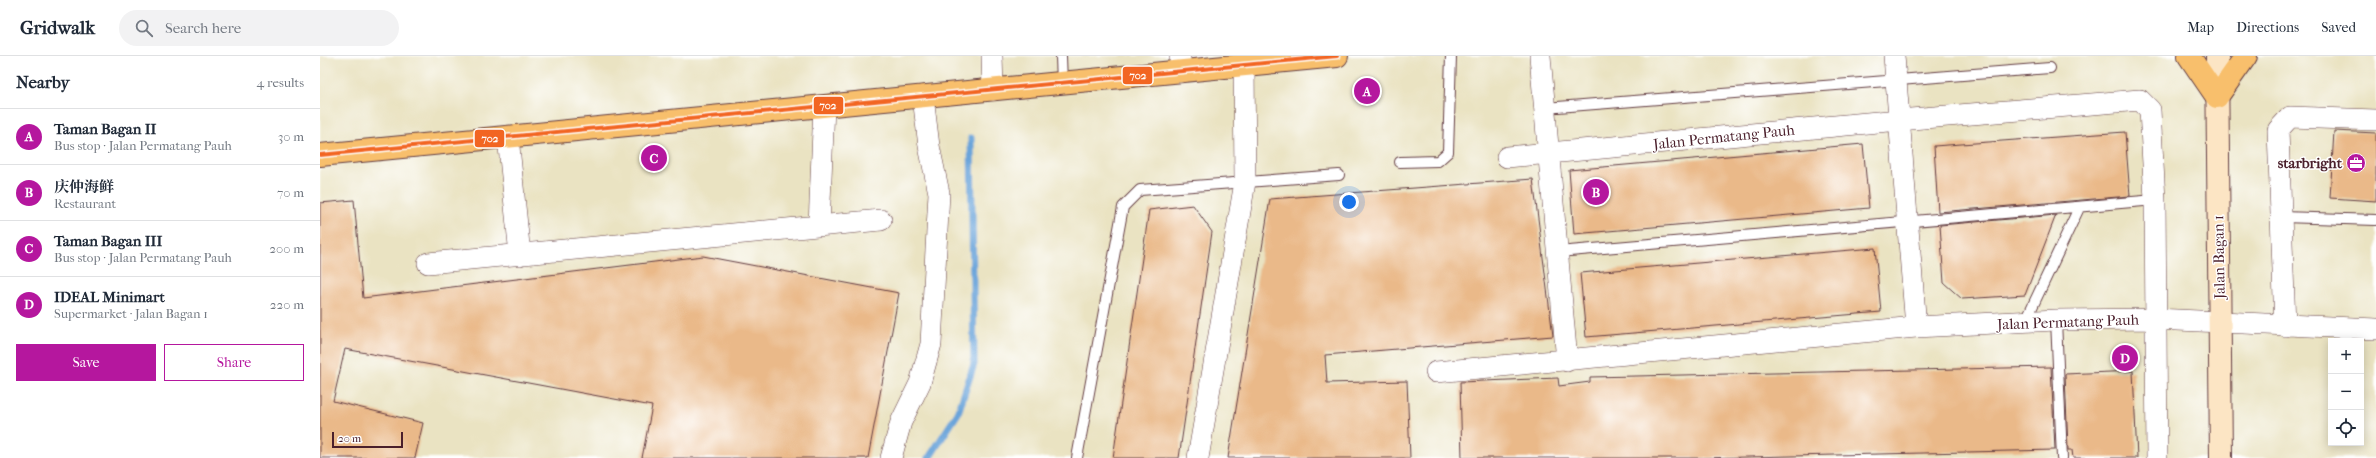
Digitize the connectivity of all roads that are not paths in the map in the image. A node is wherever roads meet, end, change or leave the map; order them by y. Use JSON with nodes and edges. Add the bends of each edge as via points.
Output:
{"nodes":[{"id":1,"x":992,"y":56,"type":"edge"},
{"id":2,"x":1061,"y":56,"type":"edge"},
{"id":3,"x":1337,"y":56,"type":"edge"},
{"id":4,"x":1451,"y":56,"type":"edge"},
{"id":5,"x":1540,"y":56,"type":"edge"},
{"id":6,"x":1894,"y":56,"type":"edge"},
{"id":7,"x":2189,"y":56,"type":"edge"},
{"id":8,"x":2217,"y":56,"type":"edge"},
{"id":9,"x":2246,"y":56,"type":"edge"},
{"id":10,"x":1180,"y":64,"type":"edge"},
{"id":11,"x":1244,"y":65,"type":"junction"},
{"id":12,"x":2050,"y":68,"type":"dead end"},
{"id":13,"x":1896,"y":80,"type":"junction"},
{"id":14,"x":1062,"y":83,"type":"junction"},
{"id":15,"x":991,"y":90,"type":"junction"},
{"id":16,"x":932,"y":96,"type":"junction"},
{"id":17,"x":2217,"y":97,"type":"junction"},
{"id":18,"x":824,"y":106,"type":"junction"},
{"id":19,"x":1545,"y":108,"type":"junction"},
{"id":20,"x":1899,"y":120,"type":"junction"},
{"id":21,"x":2376,"y":120,"type":"edge"},
{"id":22,"x":508,"y":137,"type":"junction"},
{"id":23,"x":1549,"y":154,"type":"junction"},
{"id":24,"x":320,"y":155,"type":"edge"},
{"id":25,"x":1507,"y":157,"type":"dead end"},
{"id":26,"x":1400,"y":162,"type":"dead end"},
{"id":27,"x":1339,"y":175,"type":"dead end"},
{"id":28,"x":1246,"y":182,"type":"junction"},
{"id":29,"x":2155,"y":200,"type":"junction"},
{"id":30,"x":2078,"y":208,"type":"junction"},
{"id":31,"x":2282,"y":216,"type":"junction"},
{"id":32,"x":881,"y":220,"type":"dead end"},
{"id":33,"x":2376,"y":220,"type":"edge"},
{"id":34,"x":1908,"y":222,"type":"junction"},
{"id":35,"x":819,"y":226,"type":"junction"},
{"id":36,"x":1558,"y":252,"type":"junction"},
{"id":37,"x":520,"y":255,"type":"junction"},
{"id":38,"x":428,"y":263,"type":"dead end"},
{"id":39,"x":2155,"y":319,"type":"junction"},
{"id":40,"x":2056,"y":320,"type":"junction"},
{"id":41,"x":2220,"y":322,"type":"junction"},
{"id":42,"x":2024,"y":323,"type":"junction"},
{"id":43,"x":2286,"y":326,"type":"junction"},
{"id":44,"x":1916,"y":327,"type":"junction"},
{"id":45,"x":2376,"y":329,"type":"edge"},
{"id":46,"x":1567,"y":360,"type":"junction"},
{"id":47,"x":1436,"y":372,"type":"dead end"},
{"id":48,"x":891,"y":458,"type":"edge"},
{"id":49,"x":1077,"y":458,"type":"edge"},
{"id":50,"x":1198,"y":458,"type":"edge"},
{"id":51,"x":2062,"y":458,"type":"edge"},
{"id":52,"x":2157,"y":458,"type":"edge"},
{"id":53,"x":2221,"y":458,"type":"edge"}],
"edges":[{"from":1,"to":15,"type":"street"},
{"from":2,"to":14,"type":"lane"},
{"from":3,"to":11,"type":"main road"},
{"from":4,"to":26,"type":"lane","via":[[1448,152],[1438,161]]},
{"from":5,"to":19,"type":"street"},
{"from":6,"to":13,"type":"street"},
{"from":7,"to":17,"type":"main road"},
{"from":8,"to":17,"type":"street","name":"Jalan Bagan 1"},
{"from":9,"to":17,"type":"main road"},
{"from":10,"to":11,"type":"main road"},
{"from":10,"to":14,"type":"main road"},
{"from":11,"to":28,"type":"street"},
{"from":12,"to":13,"type":"lane"},
{"from":13,"to":19,"type":"lane"},
{"from":13,"to":20,"type":"street"},
{"from":14,"to":15,"type":"main road"},
{"from":15,"to":16,"type":"main road"},
{"from":16,"to":18,"type":"main road"},
{"from":16,"to":48,"type":"street","via":[[929,146],[939,193],[932,344],[920,383],[901,422]]},
{"from":17,"to":41,"type":"street","name":"Jalan Bagan 1"},
{"from":18,"to":22,"type":"main road"},
{"from":18,"to":35,"type":"street"},
{"from":19,"to":23,"type":"street"},
{"from":20,"to":23,"type":"street","name":"Jalan Permatang Pauh"},
{"from":20,"to":29,"type":"street","name":"Jalan Permatang Pauh","via":[[2140,100],[2150,110]]},
{"from":20,"to":34,"type":"street"},
{"from":21,"to":31,"type":"street","via":[[2290,117],[2278,130]]},
{"from":22,"to":24,"type":"main road"},
{"from":22,"to":37,"type":"street"},
{"from":23,"to":25,"type":"street","name":"Jalan Permatang Pauh"},
{"from":23,"to":36,"type":"street"},
{"from":27,"to":28,"type":"lane"},
{"from":28,"to":49,"type":"lane","via":[[1140,190],[1123,208]]},
{"from":28,"to":50,"type":"street"},
{"from":29,"to":30,"type":"lane"},
{"from":29,"to":39,"type":"street"},
{"from":30,"to":34,"type":"lane"},
{"from":30,"to":42,"type":"lane"},
{"from":31,"to":33,"type":"lane"},
{"from":31,"to":43,"type":"street"},
{"from":32,"to":35,"type":"street"},
{"from":34,"to":36,"type":"lane"},
{"from":34,"to":44,"type":"street"},
{"from":35,"to":37,"type":"street"},
{"from":36,"to":46,"type":"street"},
{"from":37,"to":38,"type":"street"},
{"from":39,"to":40,"type":"street","name":"Jalan Permatang Pauh"},
{"from":39,"to":41,"type":"street","name":"Jalan Permatang Pauh"},
{"from":39,"to":52,"type":"street"},
{"from":40,"to":42,"type":"street","name":"Jalan Permatang Pauh"},
{"from":40,"to":51,"type":"lane"},
{"from":41,"to":43,"type":"street","name":"Jalan Permatang Pauh"},
{"from":41,"to":53,"type":"street","name":"Jalan Bagan 1"},
{"from":42,"to":44,"type":"street","name":"Jalan Permatang Pauh"},
{"from":43,"to":45,"type":"street","name":"Jalan Permatang Pauh"},
{"from":44,"to":46,"type":"street","name":"Jalan Permatang Pauh"},
{"from":46,"to":47,"type":"street","name":"Jalan Permatang Pauh"}]}
